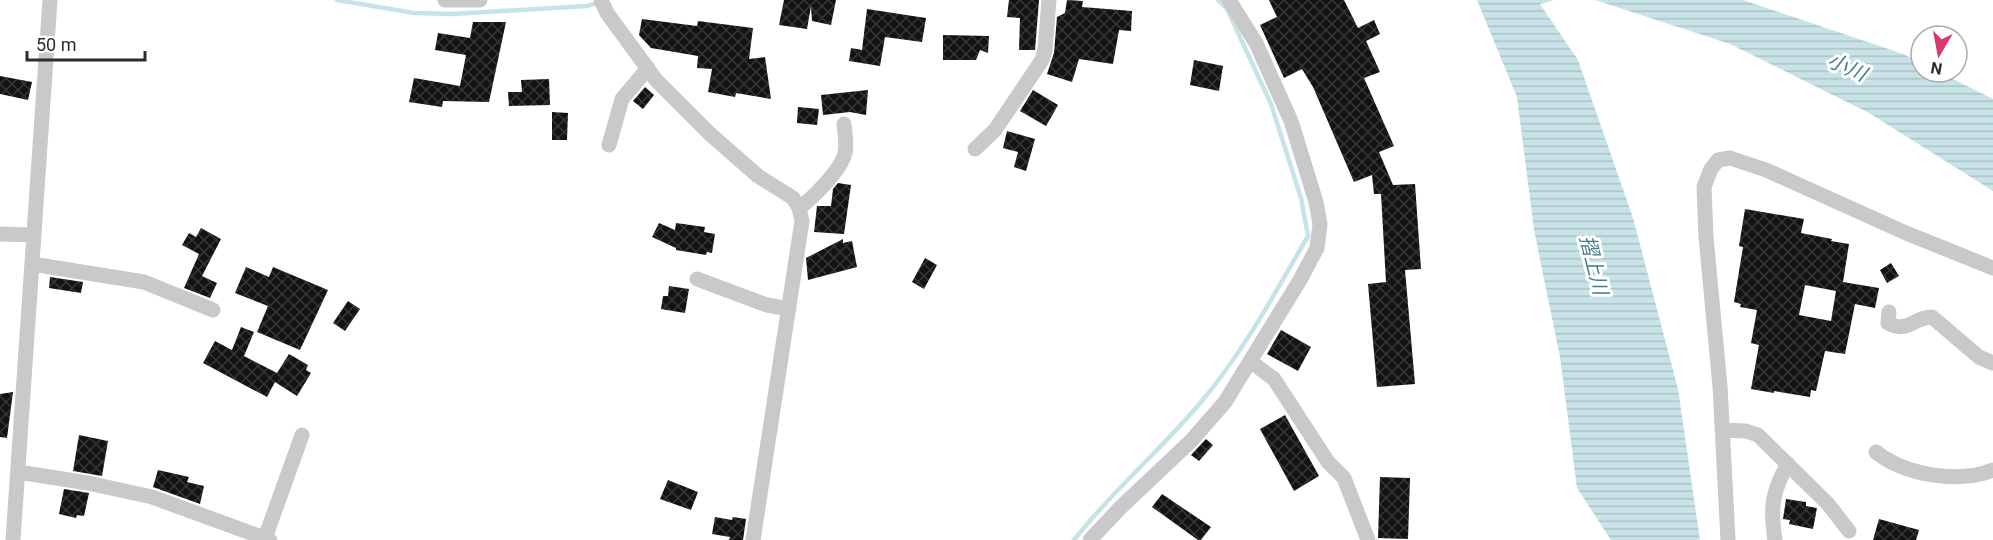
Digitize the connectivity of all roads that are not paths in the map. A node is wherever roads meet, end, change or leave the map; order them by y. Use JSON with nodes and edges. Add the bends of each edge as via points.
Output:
{"nodes":[{"id":1,"x":51,"y":0,"type":"edge"},
{"id":2,"x":445,"y":0,"type":"edge"},
{"id":3,"x":480,"y":0,"type":"edge"},
{"id":4,"x":1049,"y":0,"type":"edge"},
{"id":5,"x":1228,"y":0,"type":"edge"},
{"id":6,"x":604,"y":7,"type":"edge"},
{"id":7,"x":648,"y":69,"type":"junction"},
{"id":8,"x":844,"y":124,"type":"dead end"},
{"id":9,"x":609,"y":145,"type":"dead end"},
{"id":10,"x":975,"y":149,"type":"dead end"},
{"id":11,"x":799,"y":208,"type":"junction"},
{"id":12,"x":0,"y":234,"type":"edge"},
{"id":13,"x":34,"y":236,"type":"junction"},
{"id":14,"x":32,"y":264,"type":"junction"},
{"id":15,"x":1993,"y":268,"type":"edge"},
{"id":16,"x":697,"y":279,"type":"dead end"},
{"id":17,"x":789,"y":309,"type":"junction"},
{"id":18,"x":213,"y":310,"type":"dead end"},
{"id":19,"x":1889,"y":312,"type":"dead end"},
{"id":20,"x":1250,"y":361,"type":"junction"},
{"id":21,"x":1993,"y":363,"type":"edge"},
{"id":22,"x":1723,"y":430,"type":"junction"},
{"id":23,"x":302,"y":435,"type":"dead end"},
{"id":24,"x":1876,"y":452,"type":"dead end"},
{"id":25,"x":1788,"y":464,"type":"junction"},
{"id":26,"x":1993,"y":470,"type":"edge"},
{"id":27,"x":18,"y":472,"type":"junction"},
{"id":28,"x":1850,"y":531,"type":"dead end"},
{"id":29,"x":268,"y":539,"type":"edge"},
{"id":30,"x":13,"y":540,"type":"edge"},
{"id":31,"x":753,"y":540,"type":"edge"},
{"id":32,"x":1090,"y":540,"type":"edge"},
{"id":33,"x":1368,"y":540,"type":"edge"},
{"id":34,"x":1728,"y":540,"type":"edge"},
{"id":35,"x":1775,"y":540,"type":"edge"}],
"edges":[{"from":1,"to":13,"type":"street"},
{"from":2,"to":3,"type":"street"},
{"from":4,"to":10,"type":"street","via":[[1042,60],[995,130]]},
{"from":5,"to":20,"type":"street","via":[[1256,43],[1291,121],[1320,224],[1317,248]]},
{"from":6,"to":7,"type":"street"},
{"from":7,"to":9,"type":"street","via":[[622,99]]},
{"from":7,"to":11,"type":"street","via":[[710,134],[758,176],[793,198]]},
{"from":8,"to":11,"type":"street","via":[[846,149],[842,162]]},
{"from":11,"to":17,"type":"street","via":[[802,221]]},
{"from":12,"to":13,"type":"street"},
{"from":13,"to":14,"type":"street"},
{"from":14,"to":18,"type":"street","via":[[144,282]]},
{"from":14,"to":27,"type":"street"},
{"from":15,"to":22,"type":"street","via":[[1766,170],[1730,158],[1718,160],[1704,187]]},
{"from":16,"to":17,"type":"street","via":[[767,305]]},
{"from":17,"to":31,"type":"street"},
{"from":19,"to":21,"type":"street","via":[[1888,322],[1895,327],[1932,317],[1979,357]]},
{"from":20,"to":32,"type":"street","via":[[1225,402],[1191,441]]},
{"from":20,"to":33,"type":"street","via":[[1274,379],[1328,462],[1344,478]]},
{"from":22,"to":25,"type":"street","via":[[1758,435]]},
{"from":22,"to":34,"type":"street"},
{"from":23,"to":29,"type":"street"},
{"from":24,"to":26,"type":"street","via":[[1902,468],[1928,475]]},
{"from":25,"to":28,"type":"street"},
{"from":25,"to":35,"type":"street","via":[[1779,477],[1771,509]]},
{"from":27,"to":29,"type":"street","via":[[152,497]]},
{"from":27,"to":30,"type":"street"}]}
